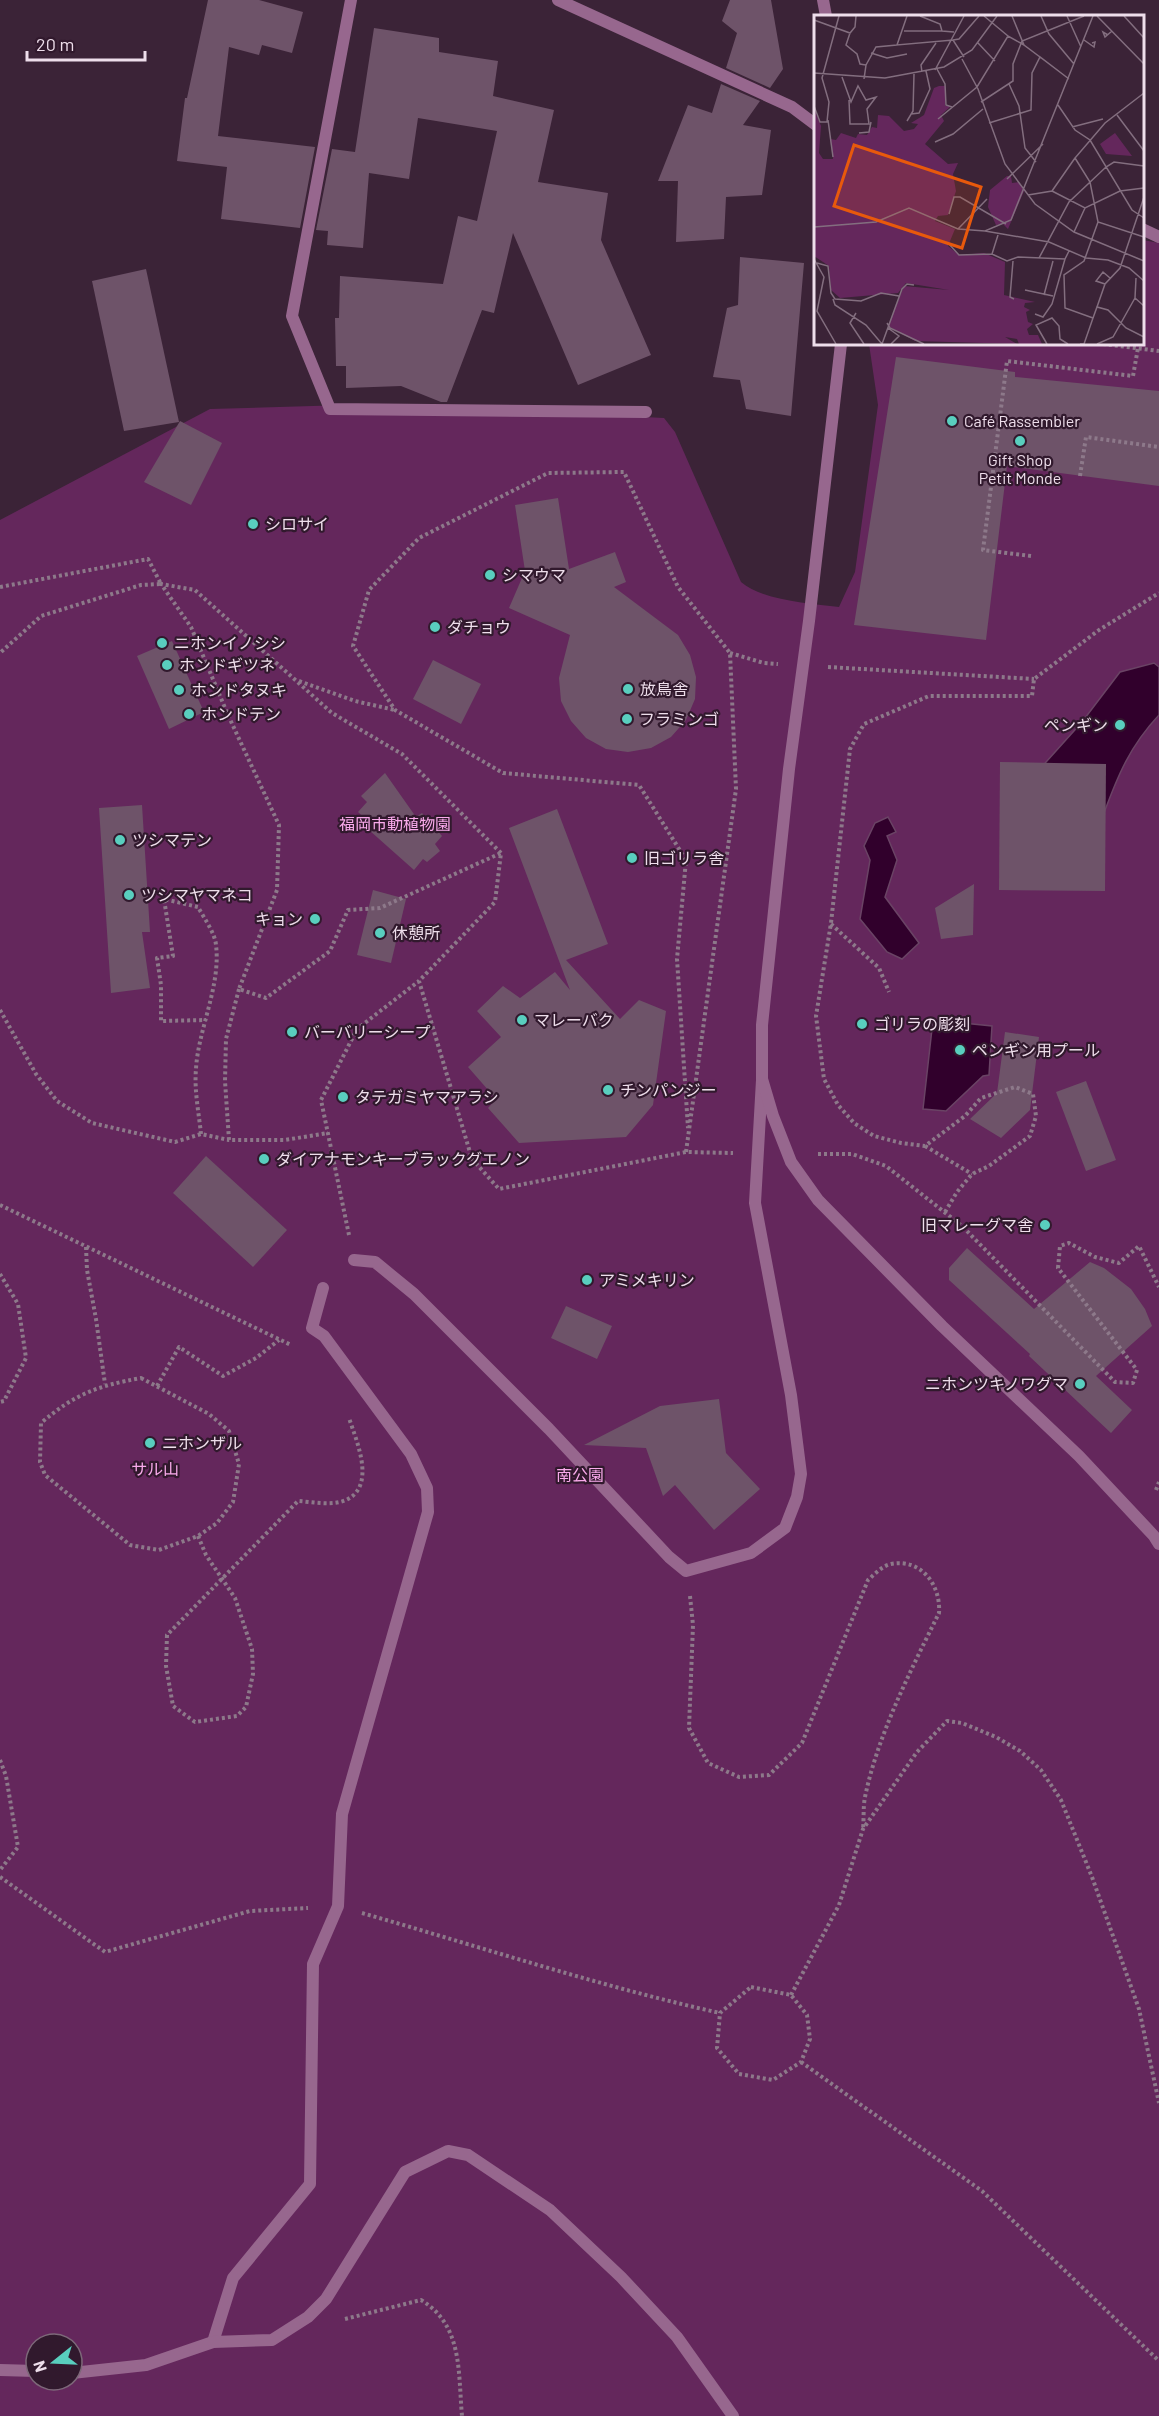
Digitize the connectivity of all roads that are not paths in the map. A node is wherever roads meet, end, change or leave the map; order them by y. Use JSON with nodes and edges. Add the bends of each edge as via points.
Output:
{"nodes":[{"id":1,"x":351,"y":0,"type":"edge"},
{"id":2,"x":558,"y":0,"type":"edge"},
{"id":3,"x":823,"y":0,"type":"edge"},
{"id":4,"x":826,"y":15,"type":"edge"},
{"id":5,"x":814,"y":124,"type":"edge"},
{"id":6,"x":1144,"y":230,"type":"edge"},
{"id":7,"x":1159,"y":237,"type":"edge"},
{"id":8,"x":841,"y":345,"type":"edge"},
{"id":9,"x":646,"y":412,"type":"dead end"},
{"id":10,"x":762,"y":1079,"type":"junction"},
{"id":11,"x":354,"y":1260,"type":"road end"},
{"id":12,"x":323,"y":1288,"type":"dead end"},
{"id":13,"x":1159,"y":1544,"type":"edge"},
{"id":14,"x":213,"y":2342,"type":"junction"},
{"id":15,"x":0,"y":2370,"type":"edge"},
{"id":16,"x":24,"y":2371,"type":"edge"},
{"id":17,"x":84,"y":2372,"type":"edge"},
{"id":18,"x":733,"y":2416,"type":"edge"}],
"edges":[{"from":1,"to":9,"type":"street","via":[[292,316],[330,409]]},
{"from":2,"to":5,"type":"street","via":[[792,107]]},
{"from":3,"to":4,"type":"street"},
{"from":6,"to":7,"type":"street"},
{"from":8,"to":10,"type":"street","via":[[789,769],[762,1026]]},
{"from":10,"to":11,"type":"street","via":[[755,1203],[791,1395],[801,1474],[798,1497],[785,1528],[751,1553],[686,1571],[414,1294],[375,1262]]},
{"from":10,"to":13,"type":"street","via":[[791,1162],[818,1200],[942,1326],[1079,1456]]},
{"from":12,"to":14,"type":"street","via":[[312,1328],[324,1336],[411,1454],[427,1488],[428,1512],[342,1814],[338,1906],[314,1964],[310,2184],[233,2278]]},
{"from":14,"to":17,"type":"street","via":[[146,2365]]},
{"from":14,"to":18,"type":"street","via":[[272,2340],[308,2317],[326,2299],[405,2172],[448,2151],[468,2155],[550,2210],[677,2337]]},
{"from":15,"to":16,"type":"street"}]}
